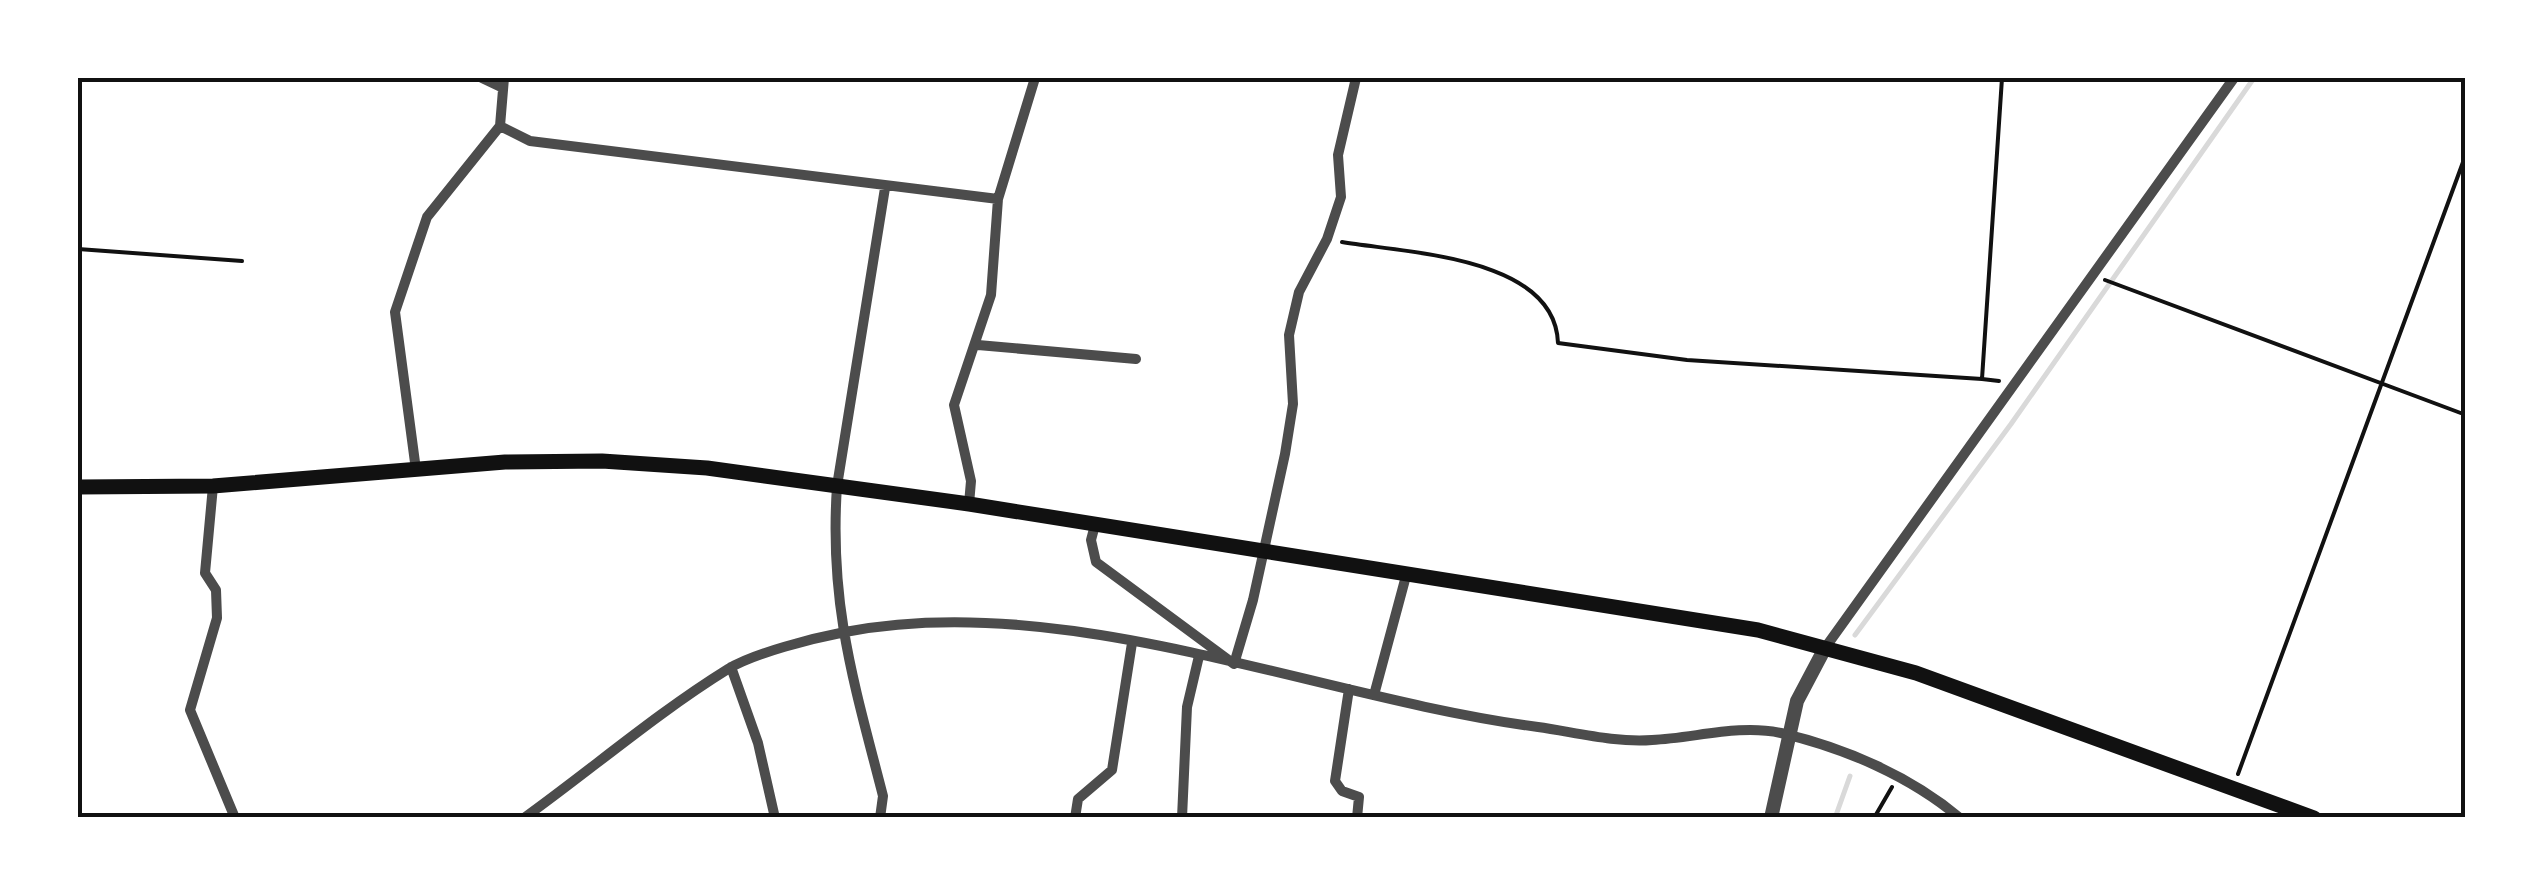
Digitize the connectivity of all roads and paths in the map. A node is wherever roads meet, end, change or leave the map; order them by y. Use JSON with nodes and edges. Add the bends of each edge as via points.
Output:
{"nodes":[{"id":1,"x":482,"y":78,"type":"edge"},
{"id":2,"x":1035,"y":78,"type":"edge"},
{"id":3,"x":1356,"y":78,"type":"edge"},
{"id":4,"x":2002,"y":78,"type":"edge"},
{"id":5,"x":2234,"y":78,"type":"edge"},
{"id":6,"x":502,"y":82,"type":"edge"},
{"id":7,"x":500,"y":126,"type":"junction"},
{"id":8,"x":2466,"y":154,"type":"edge"},
{"id":9,"x":885,"y":188,"type":"junction"},
{"id":10,"x":998,"y":199,"type":"junction"},
{"id":11,"x":1327,"y":239,"type":"junction"},
{"id":12,"x":78,"y":248,"type":"edge"},
{"id":13,"x":242,"y":261,"type":"dead end"},
{"id":14,"x":2099,"y":276,"type":"dead end"},
{"id":15,"x":978,"y":344,"type":"junction"},
{"id":16,"x":1136,"y":358,"type":"dead end"},
{"id":17,"x":1982,"y":379,"type":"junction"},
{"id":18,"x":2014,"y":382,"type":"junction"},
{"id":19,"x":2384,"y":384,"type":"junction"},
{"id":20,"x":2466,"y":414,"type":"edge"},
{"id":21,"x":416,"y":470,"type":"junction"},
{"id":22,"x":78,"y":486,"type":"edge"},
{"id":23,"x":213,"y":486,"type":"junction"},
{"id":24,"x":837,"y":486,"type":"junction"},
{"id":25,"x":970,"y":504,"type":"junction"},
{"id":26,"x":1095,"y":525,"type":"junction"},
{"id":27,"x":1265,"y":551,"type":"junction"},
{"id":28,"x":1406,"y":576,"type":"junction"},
{"id":29,"x":840,"y":632,"type":"junction"},
{"id":30,"x":1132,"y":644,"type":"junction"},
{"id":31,"x":1826,"y":648,"type":"junction"},
{"id":32,"x":1199,"y":656,"type":"junction"},
{"id":33,"x":1234,"y":664,"type":"junction"},
{"id":34,"x":731,"y":666,"type":"junction"},
{"id":35,"x":1349,"y":688,"type":"junction"},
{"id":36,"x":1374,"y":694,"type":"junction"},
{"id":37,"x":1786,"y":734,"type":"junction"},
{"id":38,"x":1898,"y":776,"type":"junction"},
{"id":39,"x":2233,"y":788,"type":"junction"},
{"id":40,"x":235,"y":818,"type":"edge"},
{"id":41,"x":524,"y":818,"type":"edge"},
{"id":42,"x":774,"y":818,"type":"edge"},
{"id":43,"x":880,"y":818,"type":"edge"},
{"id":44,"x":1074,"y":818,"type":"edge"},
{"id":45,"x":1182,"y":818,"type":"edge"},
{"id":46,"x":1357,"y":818,"type":"edge"},
{"id":47,"x":1772,"y":818,"type":"edge"},
{"id":48,"x":1874,"y":818,"type":"edge"},
{"id":49,"x":1960,"y":818,"type":"edge"},
{"id":50,"x":2314,"y":818,"type":"edge"}],
"edges":[{"from":1,"to":6,"type":"street"},
{"from":2,"to":10,"type":"street"},
{"from":3,"to":11,"type":"street","via":[[1338,155],[1341,197]]},
{"from":4,"to":17,"type":"path"},
{"from":5,"to":18,"type":"street"},
{"from":6,"to":7,"type":"street"},
{"from":7,"to":9,"type":"street","via":[[530,142]]},
{"from":7,"to":21,"type":"street","via":[[427,217],[395,312]]},
{"from":8,"to":19,"type":"path"},
{"from":9,"to":10,"type":"street"},
{"from":9,"to":24,"type":"street"},
{"from":10,"to":15,"type":"street","via":[[991,295]]},
{"from":11,"to":17,"type":"path","via":[[1486,266],[1546,302],[1558,343],[1687,360]]},
{"from":11,"to":27,"type":"street","via":[[1298,292],[1289,334],[1293,404]]},
{"from":12,"to":13,"type":"path"},
{"from":14,"to":19,"type":"path","via":[[2116,288]]},
{"from":15,"to":16,"type":"street"},
{"from":15,"to":25,"type":"street","via":[[954,405]]},
{"from":17,"to":18,"type":"path"},
{"from":18,"to":31,"type":"street"},
{"from":19,"to":20,"type":"path"},
{"from":19,"to":39,"type":"path"},
{"from":21,"to":23,"type":"main road"},
{"from":21,"to":24,"type":"main road","via":[[602,460]]},
{"from":22,"to":23,"type":"main road"},
{"from":23,"to":40,"type":"street","via":[[204,573],[216,590],[217,618],[190,710]]},
{"from":24,"to":25,"type":"main road"},
{"from":24,"to":29,"type":"street","via":[[833,569]]},
{"from":25,"to":26,"type":"main road"},
{"from":26,"to":27,"type":"main road"},
{"from":26,"to":33,"type":"street","via":[[1096,562]]},
{"from":27,"to":28,"type":"main road"},
{"from":27,"to":33,"type":"street"},
{"from":28,"to":31,"type":"main road","via":[[1758,630]]},
{"from":28,"to":36,"type":"street"},
{"from":29,"to":30,"type":"street","via":[[972,621]]},
{"from":29,"to":34,"type":"street"},
{"from":29,"to":43,"type":"street","via":[[883,796]]},
{"from":30,"to":32,"type":"street"},
{"from":30,"to":44,"type":"street","via":[[1112,770],[1078,799]]},
{"from":31,"to":37,"type":"street"},
{"from":31,"to":39,"type":"main road","via":[[1916,673]]},
{"from":32,"to":33,"type":"street"},
{"from":32,"to":45,"type":"street","via":[[1187,707]]},
{"from":33,"to":35,"type":"street"},
{"from":34,"to":41,"type":"street"},
{"from":34,"to":42,"type":"street","via":[[758,743]]},
{"from":35,"to":36,"type":"street"},
{"from":35,"to":46,"type":"street","via":[[1334,781],[1359,797]]},
{"from":36,"to":37,"type":"street","via":[[1432,711],[1648,741],[1759,728]]},
{"from":37,"to":38,"type":"street"},
{"from":37,"to":47,"type":"street"},
{"from":38,"to":48,"type":"path"},
{"from":38,"to":49,"type":"street"},
{"from":39,"to":50,"type":"main road"}]}
